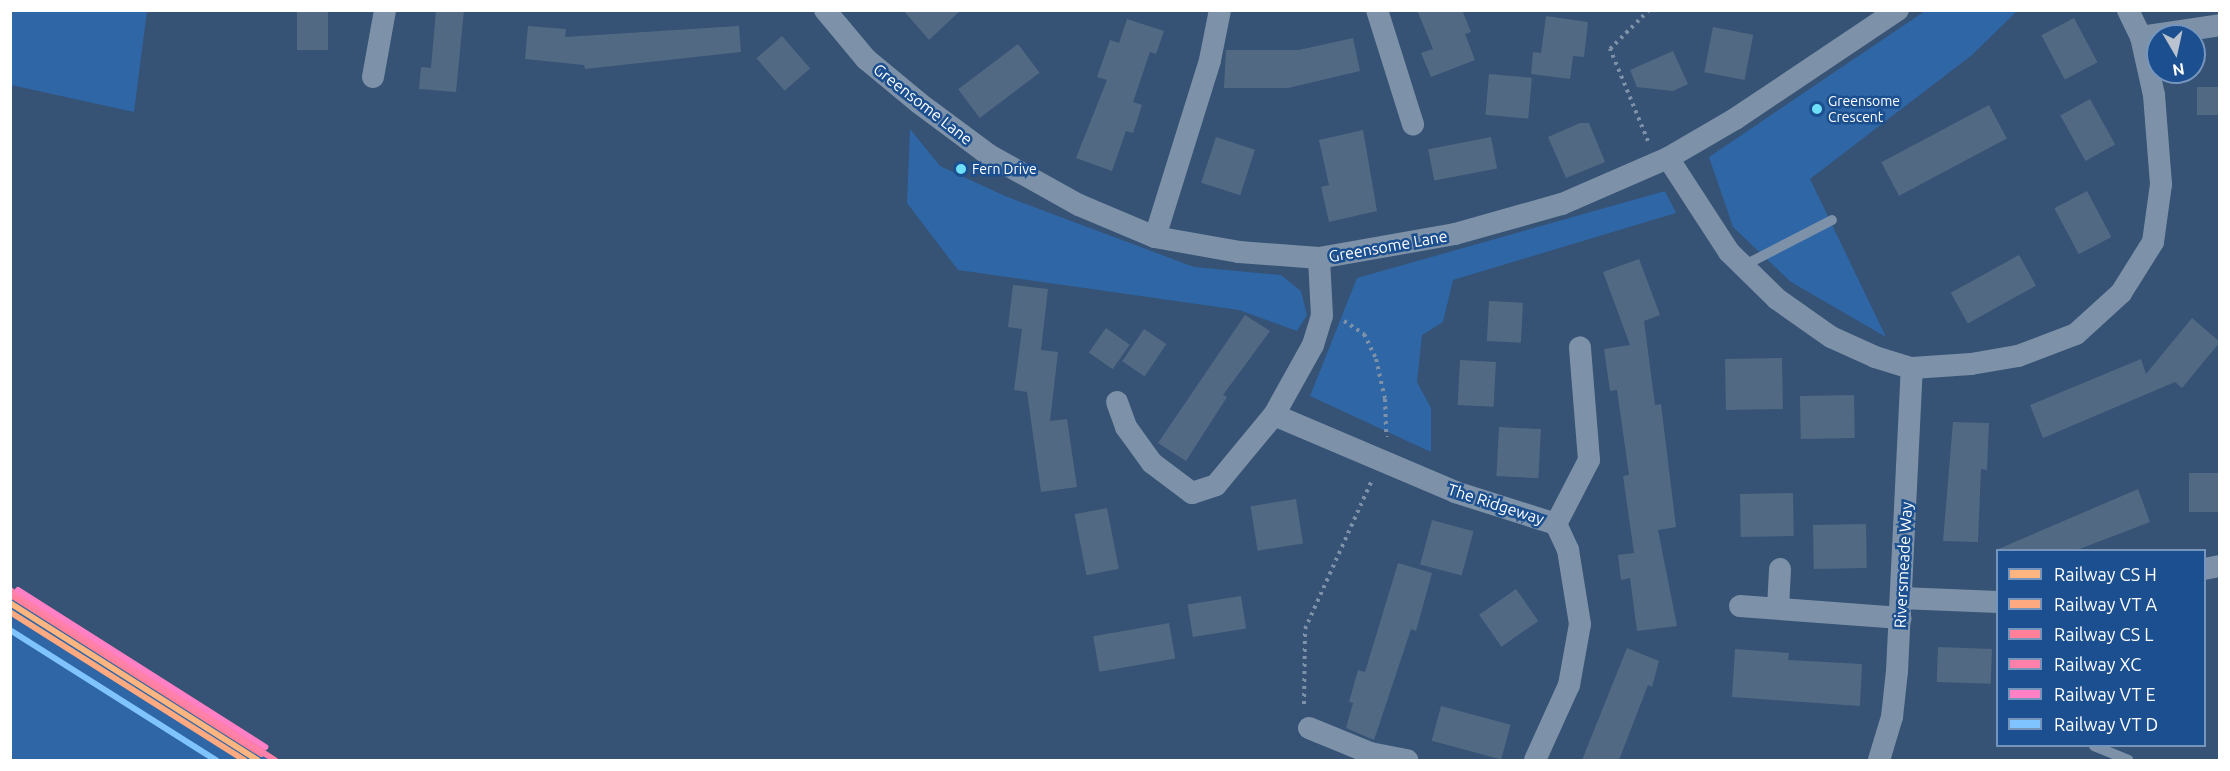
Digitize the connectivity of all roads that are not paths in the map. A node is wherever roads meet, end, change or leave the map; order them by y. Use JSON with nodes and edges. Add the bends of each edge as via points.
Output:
{"nodes":[{"id":1,"x":385,"y":10,"type":"edge"},
{"id":2,"x":825,"y":10,"type":"edge"},
{"id":3,"x":1220,"y":10,"type":"edge"},
{"id":4,"x":1377,"y":10,"type":"edge"},
{"id":5,"x":1898,"y":10,"type":"edge"},
{"id":6,"x":2128,"y":10,"type":"edge"},
{"id":7,"x":2220,"y":25,"type":"edge"},
{"id":8,"x":2141,"y":37,"type":"junction"},
{"id":9,"x":374,"y":77,"type":"dead end"},
{"id":10,"x":1413,"y":124,"type":"dead end"},
{"id":11,"x":1668,"y":158,"type":"junction"},
{"id":12,"x":1832,"y":220,"type":"dead end"},
{"id":13,"x":1155,"y":237,"type":"junction"},
{"id":14,"x":1319,"y":258,"type":"junction"},
{"id":15,"x":1743,"y":267,"type":"junction"},
{"id":16,"x":1581,"y":347,"type":"dead end"},
{"id":17,"x":1912,"y":368,"type":"junction"},
{"id":18,"x":1117,"y":402,"type":"dead end"},
{"id":19,"x":1274,"y":415,"type":"junction"},
{"id":20,"x":1556,"y":524,"type":"junction"},
{"id":21,"x":1780,"y":569,"type":"dead end"},
{"id":22,"x":1996,"y":602,"type":"edge"},
{"id":23,"x":1740,"y":606,"type":"dead end"},
{"id":24,"x":1778,"y":608,"type":"junction"},
{"id":25,"x":1901,"y":608,"type":"junction"},
{"id":26,"x":1309,"y":728,"type":"road end"},
{"id":27,"x":2096,"y":747,"type":"edge"},
{"id":28,"x":1407,"y":760,"type":"edge"},
{"id":29,"x":1535,"y":760,"type":"edge"},
{"id":30,"x":1879,"y":760,"type":"edge"},
{"id":31,"x":2128,"y":760,"type":"edge"}],
"edges":[{"from":1,"to":9,"type":"street"},
{"from":2,"to":13,"type":"street","name":"Greensome Lane","via":[[866,59],[989,155],[1079,205]]},
{"from":3,"to":13,"type":"street","via":[[1210,60]]},
{"from":4,"to":10,"type":"street"},
{"from":5,"to":11,"type":"street","name":"Greensome Lane","via":[[1787,88]]},
{"from":6,"to":8,"type":"street"},
{"from":7,"to":8,"type":"street"},
{"from":8,"to":17,"type":"street","via":[[2154,95],[2161,184],[2153,242],[2121,293],[2076,334],[2027,352],[1971,364]]},
{"from":11,"to":14,"type":"street","name":"Greensome Lane","via":[[1562,204],[1455,234]]},
{"from":11,"to":15,"type":"street","via":[[1712,231]]},
{"from":12,"to":15,"type":"lane"},
{"from":13,"to":14,"type":"street","name":"Greensome Lane","via":[[1239,252]]},
{"from":14,"to":19,"type":"street","via":[[1322,316],[1313,345]]},
{"from":15,"to":17,"type":"street","via":[[1777,300],[1831,337]]},
{"from":16,"to":20,"type":"street","via":[[1589,460]]},
{"from":17,"to":25,"type":"street","name":"Riversmeade Way"},
{"from":18,"to":19,"type":"street","via":[[1126,427],[1152,463],[1192,493],[1216,486]]},
{"from":19,"to":20,"type":"street","name":"The Ridgeway","via":[[1455,492]]},
{"from":20,"to":29,"type":"street","name":"The Ridgeway","via":[[1568,550],[1580,624],[1569,685]]},
{"from":21,"to":24,"type":"street"},
{"from":22,"to":25,"type":"street"},
{"from":23,"to":24,"type":"street"},
{"from":24,"to":25,"type":"street"},
{"from":25,"to":30,"type":"street","name":"Riversmeade Way","via":[[1892,717]]},
{"from":26,"to":28,"type":"street","via":[[1370,753]]},
{"from":27,"to":31,"type":"lane"}]}
